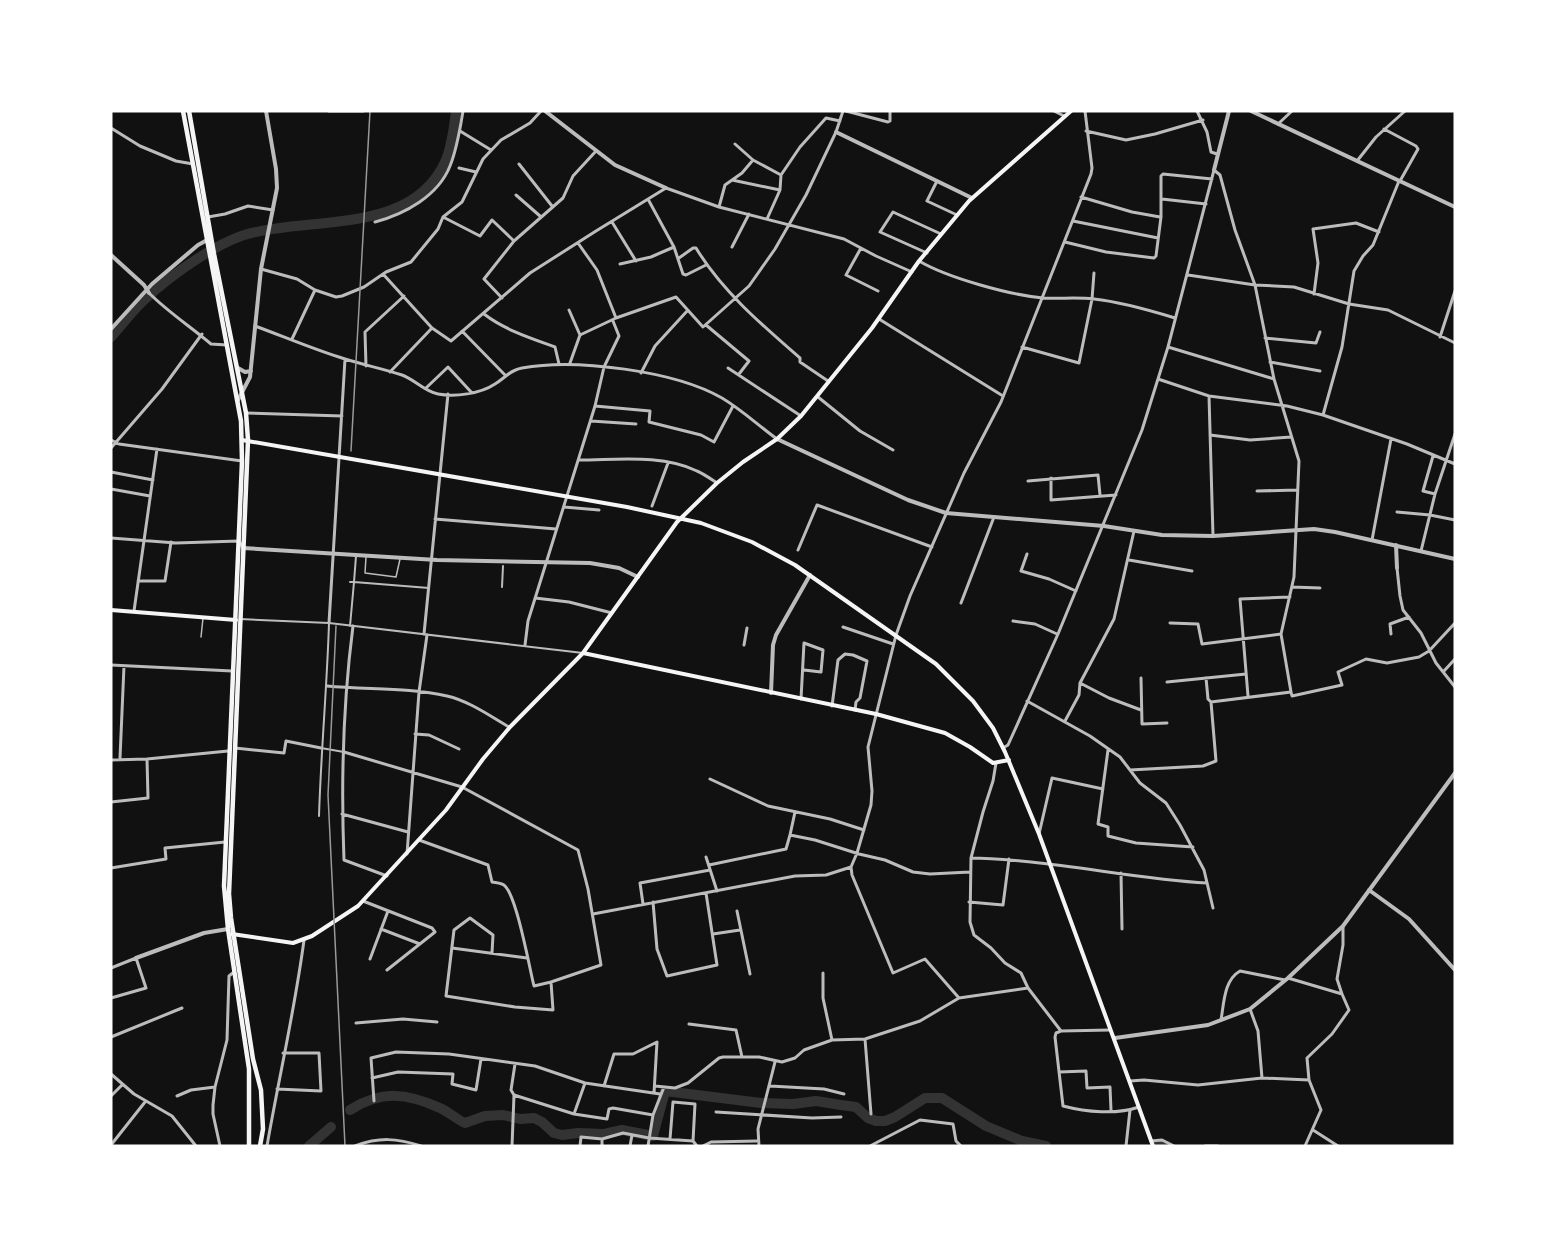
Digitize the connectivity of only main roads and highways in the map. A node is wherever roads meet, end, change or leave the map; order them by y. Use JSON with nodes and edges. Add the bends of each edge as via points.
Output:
{"nodes":[{"id":1,"x":183,"y":111,"type":"edge"},
{"id":2,"x":189,"y":111,"type":"edge"},
{"id":3,"x":1071,"y":111,"type":"edge"},
{"id":4,"x":209,"y":241,"type":"junction"},
{"id":5,"x":245,"y":440,"type":"junction"},
{"id":6,"x":681,"y":519,"type":"junction"},
{"id":7,"x":111,"y":610,"type":"edge"},
{"id":8,"x":237,"y":619,"type":"junction"},
{"id":9,"x":583,"y":653,"type":"junction"},
{"id":10,"x":1009,"y":760,"type":"junction"},
{"id":11,"x":228,"y":929,"type":"junction"},
{"id":12,"x":234,"y":935,"type":"junction"},
{"id":13,"x":1152,"y":1144,"type":"edge"},
{"id":14,"x":249,"y":1146,"type":"edge"},
{"id":15,"x":260,"y":1146,"type":"edge"}],
"edges":[{"from":1,"to":4,"type":"highway"},
{"from":2,"to":4,"type":"highway"},
{"from":3,"to":6,"type":"main road","via":[[972,198],[801,416],[777,439],[717,483]]},
{"from":4,"to":5,"type":"highway"},
{"from":4,"to":5,"type":"highway","via":[[243,392]]},
{"from":5,"to":6,"type":"main road"},
{"from":5,"to":8,"type":"highway"},
{"from":5,"to":8,"type":"highway"},
{"from":6,"to":9,"type":"main road"},
{"from":6,"to":10,"type":"main road","via":[[752,542],[795,565],[936,664],[984,714]]},
{"from":7,"to":8,"type":"main road"},
{"from":8,"to":11,"type":"highway","via":[[225,842]]},
{"from":8,"to":12,"type":"highway","via":[[230,894]]},
{"from":9,"to":10,"type":"main road","via":[[876,714],[945,733],[996,764]]},
{"from":9,"to":12,"type":"main road","via":[[510,727],[446,810],[346,915],[293,943]]},
{"from":10,"to":13,"type":"main road"},
{"from":11,"to":12,"type":"main road"},
{"from":11,"to":14,"type":"highway","via":[[249,1069]]},
{"from":12,"to":15,"type":"highway","via":[[261,1090]]}]}
